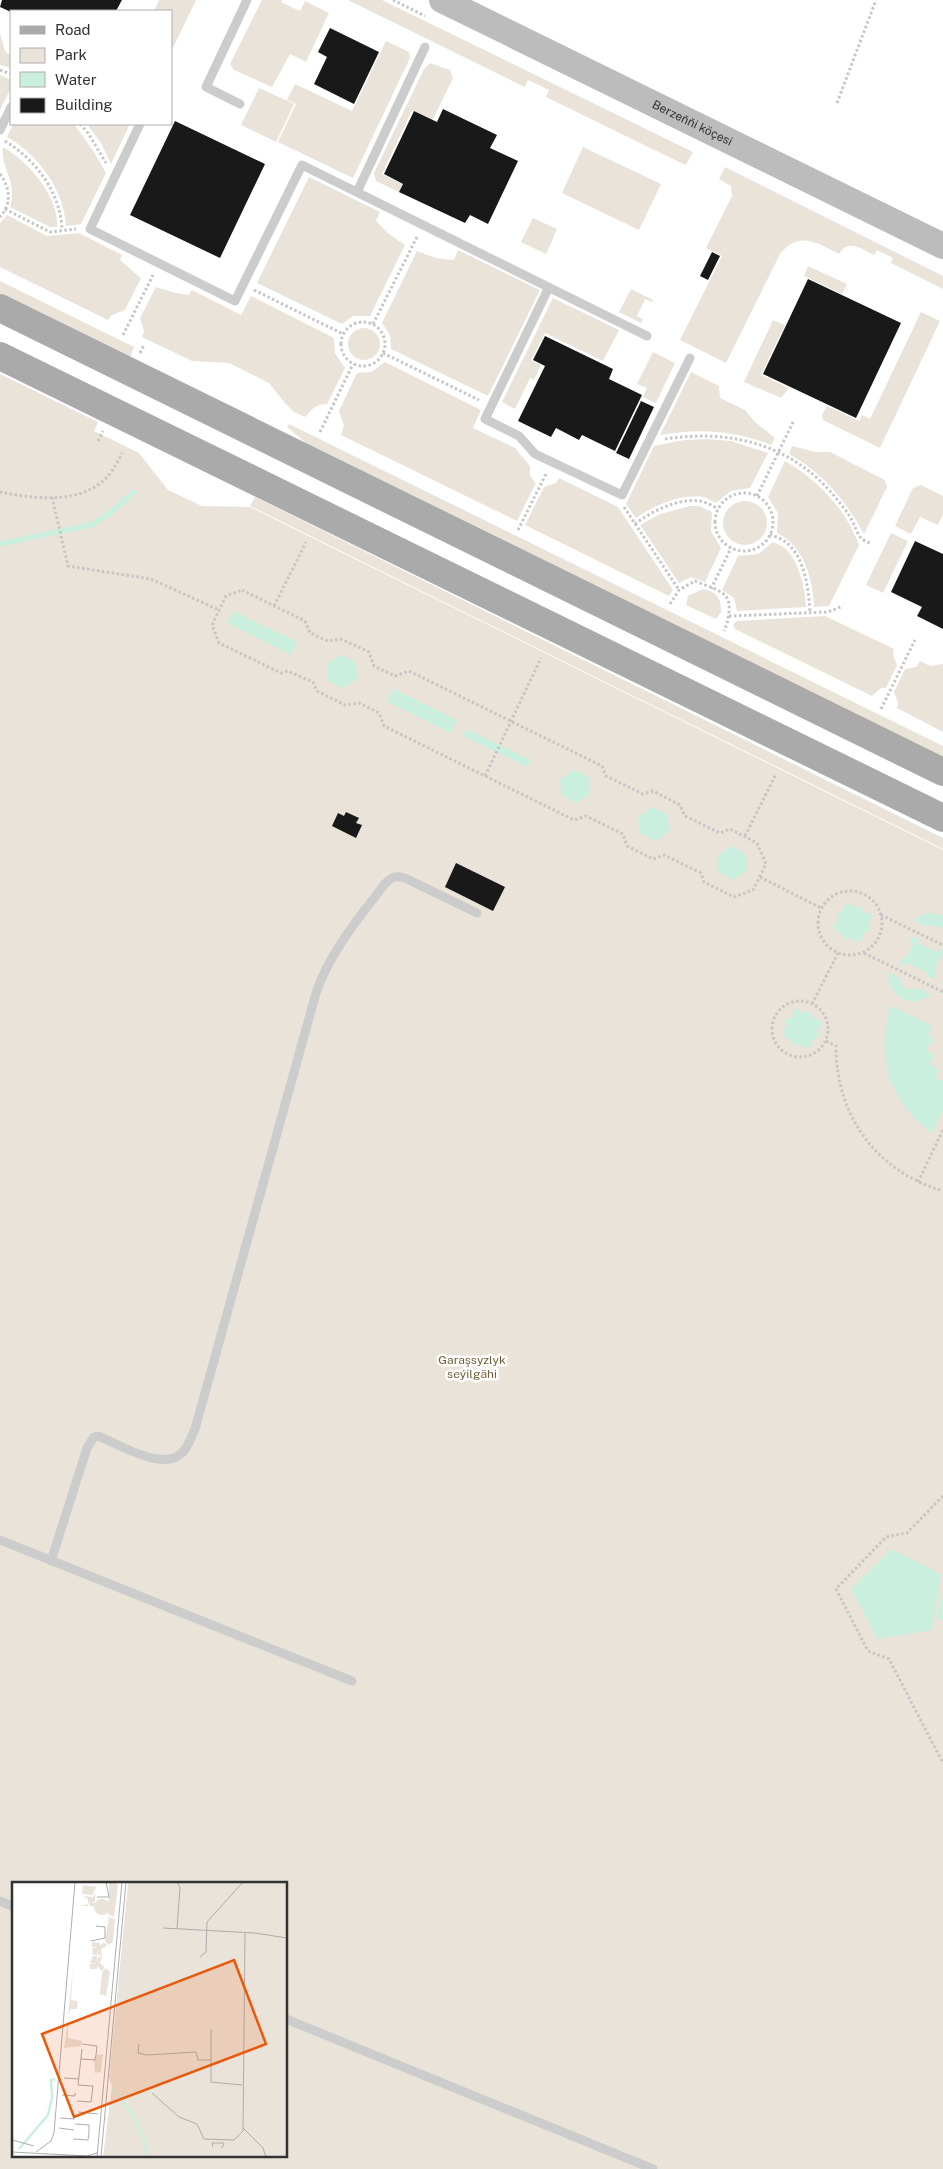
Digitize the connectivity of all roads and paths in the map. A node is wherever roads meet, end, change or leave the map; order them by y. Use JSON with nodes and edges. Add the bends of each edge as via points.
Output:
{"nodes":[{"id":1,"x":247,"y":0,"type":"edge"},
{"id":2,"x":442,"y":0,"type":"edge"},
{"id":3,"x":876,"y":0,"type":"edge"},
{"id":4,"x":425,"y":47,"type":"dead end"},
{"id":5,"x":836,"y":103,"type":"dead end"},
{"id":6,"x":240,"y":104,"type":"dead end"},
{"id":7,"x":10,"y":109,"type":"edge"},
{"id":8,"x":81,"y":125,"type":"edge"},
{"id":9,"x":140,"y":125,"type":"edge"},
{"id":10,"x":0,"y":130,"type":"edge"},
{"id":11,"x":0,"y":139,"type":"edge"},
{"id":12,"x":117,"y":173,"type":"junction"},
{"id":13,"x":0,"y":174,"type":"edge"},
{"id":14,"x":357,"y":192,"type":"junction"},
{"id":15,"x":6,"y":209,"type":"junction"},
{"id":16,"x":0,"y":217,"type":"edge"},
{"id":17,"x":423,"y":225,"type":"junction"},
{"id":18,"x":90,"y":229,"type":"junction"},
{"id":19,"x":62,"y":230,"type":"junction"},
{"id":20,"x":943,"y":246,"type":"edge"},
{"id":21,"x":158,"y":263,"type":"junction"},
{"id":22,"x":244,"y":284,"type":"junction"},
{"id":23,"x":549,"y":287,"type":"junction"},
{"id":24,"x":0,"y":308,"type":"edge"},
{"id":25,"x":373,"y":324,"type":"junction"},
{"id":26,"x":343,"y":334,"type":"junction"},
{"id":27,"x":123,"y":335,"type":"dead end"},
{"id":28,"x":647,"y":336,"type":"dead end"},
{"id":29,"x":383,"y":354,"type":"junction"},
{"id":30,"x":0,"y":356,"type":"edge"},
{"id":31,"x":690,"y":358,"type":"dead end"},
{"id":32,"x":353,"y":364,"type":"junction"},
{"id":33,"x":492,"y":406,"type":"junction"},
{"id":34,"x":794,"y":420,"type":"dead end"},
{"id":35,"x":320,"y":432,"type":"dead end"},
{"id":36,"x":650,"y":437,"type":"junction"},
{"id":37,"x":778,"y":452,"type":"junction"},
{"id":38,"x":122,"y":453,"type":"dead end"},
{"id":39,"x":551,"y":462,"type":"junction"},
{"id":40,"x":0,"y":492,"type":"edge"},
{"id":41,"x":622,"y":494,"type":"junction"},
{"id":42,"x":757,"y":496,"type":"junction"},
{"id":43,"x":52,"y":497,"type":"junction"},
{"id":44,"x":718,"y":509,"type":"junction"},
{"id":45,"x":635,"y":524,"type":"junction"},
{"id":46,"x":518,"y":530,"type":"dead end"},
{"id":47,"x":770,"y":534,"type":"junction"},
{"id":48,"x":306,"y":542,"type":"dead end"},
{"id":49,"x":872,"y":544,"type":"dead end"},
{"id":50,"x":731,"y":548,"type":"junction"},
{"id":51,"x":711,"y":589,"type":"junction"},
{"id":52,"x":679,"y":590,"type":"junction"},
{"id":53,"x":670,"y":604,"type":"dead end"},
{"id":54,"x":274,"y":606,"type":"junction"},
{"id":55,"x":843,"y":606,"type":"dead end"},
{"id":56,"x":219,"y":610,"type":"junction"},
{"id":57,"x":810,"y":613,"type":"junction"},
{"id":58,"x":729,"y":616,"type":"junction"},
{"id":59,"x":724,"y":631,"type":"dead end"},
{"id":60,"x":915,"y":640,"type":"dead end"},
{"id":61,"x":541,"y":658,"type":"dead end"},
{"id":62,"x":881,"y":709,"type":"dead end"},
{"id":63,"x":509,"y":724,"type":"junction"},
{"id":64,"x":943,"y":772,"type":"edge"},
{"id":65,"x":776,"y":774,"type":"dead end"},
{"id":66,"x":485,"y":776,"type":"junction"},
{"id":67,"x":943,"y":818,"type":"edge"},
{"id":68,"x":745,"y":837,"type":"junction"},
{"id":69,"x":760,"y":877,"type":"junction"},
{"id":70,"x":821,"y":908,"type":"junction"},
{"id":71,"x":477,"y":912,"type":"dead end"},
{"id":72,"x":881,"y":915,"type":"junction"},
{"id":73,"x":943,"y":945,"type":"edge"},
{"id":74,"x":863,"y":952,"type":"junction"},
{"id":75,"x":838,"y":953,"type":"junction"},
{"id":76,"x":943,"y":992,"type":"edge"},
{"id":77,"x":812,"y":1004,"type":"junction"},
{"id":78,"x":826,"y":1041,"type":"junction"},
{"id":79,"x":943,"y":1130,"type":"edge"},
{"id":80,"x":918,"y":1182,"type":"junction"},
{"id":81,"x":943,"y":1190,"type":"edge"},
{"id":82,"x":943,"y":1496,"type":"edge"},
{"id":83,"x":0,"y":1540,"type":"edge"},
{"id":84,"x":51,"y":1561,"type":"junction"},
{"id":85,"x":352,"y":1681,"type":"dead end"},
{"id":86,"x":943,"y":1763,"type":"edge"},
{"id":87,"x":0,"y":1901,"type":"edge"},
{"id":88,"x":12,"y":1906,"type":"edge"},
{"id":89,"x":288,"y":2019,"type":"edge"},
{"id":90,"x":653,"y":2169,"type":"edge"}],
"edges":[{"from":1,"to":6,"type":"lane","via":[[206,87]]},
{"from":2,"to":20,"type":"street","name":"Berzeňňi köçesi"},
{"from":3,"to":5,"type":"path"},
{"from":4,"to":14,"type":"lane"},
{"from":7,"to":10,"type":"lane"},
{"from":8,"to":12,"type":"path","via":[[109,169]]},
{"from":9,"to":12,"type":"lane"},
{"from":11,"to":19,"type":"path","via":[[24,154],[46,180],[56,203]]},
{"from":12,"to":18,"type":"lane"},
{"from":13,"to":15,"type":"path","via":[[6,183]]},
{"from":14,"to":17,"type":"lane"},
{"from":14,"to":22,"type":"lane","via":[[302,165]]},
{"from":15,"to":16,"type":"path"},
{"from":15,"to":19,"type":"path","via":[[50,232]]},
{"from":17,"to":23,"type":"lane"},
{"from":17,"to":25,"type":"path"},
{"from":18,"to":19,"type":"path"},
{"from":18,"to":21,"type":"lane"},
{"from":21,"to":22,"type":"lane","via":[[235,302]]},
{"from":21,"to":27,"type":"path"},
{"from":22,"to":26,"type":"path"},
{"from":23,"to":28,"type":"lane"},
{"from":23,"to":33,"type":"lane"},
{"from":24,"to":64,"type":"main road"},
{"from":25,"to":26,"type":"path","via":[[356,322]]},
{"from":25,"to":29,"type":"path","via":[[384,336]]},
{"from":26,"to":32,"type":"path","via":[[342,351]]},
{"from":29,"to":32,"type":"path","via":[[370,365]]},
{"from":29,"to":33,"type":"path"},
{"from":30,"to":67,"type":"main road"},
{"from":31,"to":36,"type":"lane"},
{"from":32,"to":35,"type":"path"},
{"from":33,"to":39,"type":"lane","via":[[485,419],[519,436],[535,454]]},
{"from":34,"to":37,"type":"path"},
{"from":36,"to":37,"type":"path","via":[[657,440],[708,434],[755,442]]},
{"from":36,"to":41,"type":"lane"},
{"from":37,"to":42,"type":"path"},
{"from":37,"to":49,"type":"path","via":[[798,464],[834,495],[862,539]]},
{"from":38,"to":43,"type":"path","via":[[99,485],[76,495]]},
{"from":39,"to":41,"type":"lane"},
{"from":39,"to":46,"type":"path"},
{"from":40,"to":43,"type":"path"},
{"from":41,"to":45,"type":"path","via":[[622,504]]},
{"from":42,"to":44,"type":"path","via":[[748,493],[730,496]]},
{"from":42,"to":47,"type":"path","via":[[770,508],[773,526]]},
{"from":43,"to":56,"type":"path","via":[[68,566],[151,579]]},
{"from":44,"to":45,"type":"path","via":[[701,501],[690,501],[658,510]]},
{"from":44,"to":50,"type":"path","via":[[715,527]]},
{"from":45,"to":52,"type":"path"},
{"from":47,"to":50,"type":"path","via":[[765,542],[749,550]]},
{"from":47,"to":57,"type":"path","via":[[787,543],[794,552],[807,582]]},
{"from":48,"to":54,"type":"path"},
{"from":50,"to":51,"type":"path"},
{"from":51,"to":52,"type":"path","via":[[695,581]]},
{"from":51,"to":58,"type":"path","via":[[725,595]]},
{"from":52,"to":53,"type":"path"},
{"from":54,"to":56,"type":"path","via":[[242,590],[226,596]]},
{"from":54,"to":63,"type":"path","via":[[305,621],[310,633],[328,641],[341,639],[369,652],[374,666],[395,676],[409,671]]},
{"from":55,"to":57,"type":"path","via":[[828,612]]},
{"from":56,"to":66,"type":"path","via":[[212,625],[218,643],[281,673],[288,671],[313,682],[317,692],[345,705],[359,703],[378,713],[384,726]]},
{"from":57,"to":58,"type":"path"},
{"from":58,"to":59,"type":"path"},
{"from":60,"to":62,"type":"path"},
{"from":61,"to":63,"type":"path"},
{"from":63,"to":66,"type":"path"},
{"from":63,"to":68,"type":"path","via":[[602,766],[606,776],[643,794],[653,791],[680,805],[685,816],[711,829],[720,833],[730,829]]},
{"from":65,"to":68,"type":"path"},
{"from":66,"to":69,"type":"path","via":[[574,820],[586,816],[616,830],[623,834],[627,846],[653,859],[664,855],[700,873],[704,882],[734,897],[753,890]]},
{"from":68,"to":69,"type":"path","via":[[758,843],[766,864]]},
{"from":69,"to":70,"type":"path"},
{"from":70,"to":72,"type":"path","via":[[828,899],[848,890],[869,897]]},
{"from":70,"to":75,"type":"path","via":[[818,917],[821,938]]},
{"from":71,"to":84,"type":"lane","via":[[396,876],[384,885],[334,952],[316,993],[195,1429],[181,1454],[173,1459],[150,1458],[98,1436],[89,1441]]},
{"from":72,"to":73,"type":"path"},
{"from":72,"to":74,"type":"path","via":[[879,937]]},
{"from":74,"to":75,"type":"path","via":[[855,955]]},
{"from":74,"to":76,"type":"path"},
{"from":75,"to":77,"type":"path"},
{"from":77,"to":78,"type":"path","via":[[826,1018]]},
{"from":77,"to":78,"type":"path","via":[[796,1001],[780,1009],[772,1026],[772,1035],[782,1051],[799,1058],[817,1052]]},
{"from":78,"to":80,"type":"path","via":[[836,1046],[840,1089],[856,1125],[880,1156]]},
{"from":79,"to":80,"type":"path"},
{"from":80,"to":81,"type":"path"},
{"from":82,"to":86,"type":"path","via":[[907,1534],[886,1537],[836,1588],[868,1651],[889,1659]]},
{"from":83,"to":84,"type":"lane"},
{"from":84,"to":85,"type":"lane"},
{"from":87,"to":88,"type":"lane"},
{"from":89,"to":90,"type":"lane"}]}
